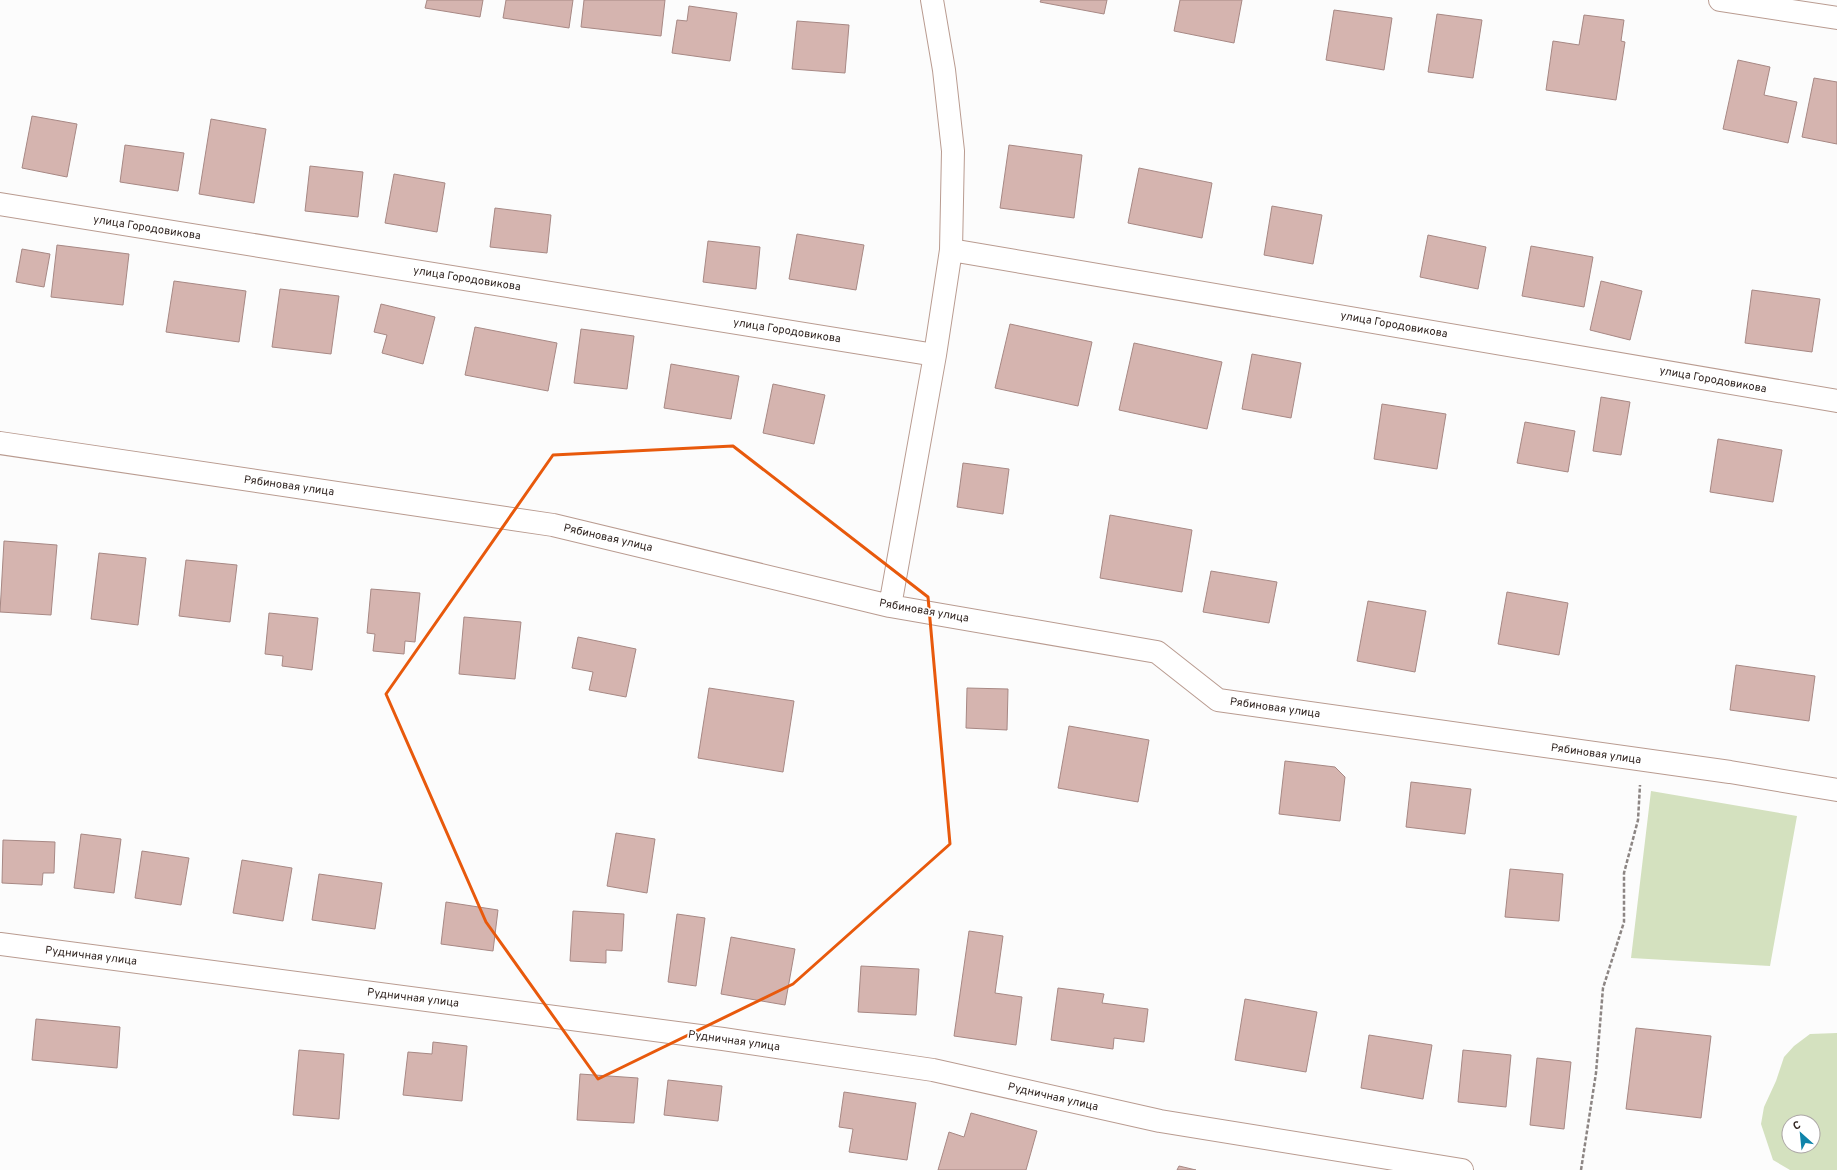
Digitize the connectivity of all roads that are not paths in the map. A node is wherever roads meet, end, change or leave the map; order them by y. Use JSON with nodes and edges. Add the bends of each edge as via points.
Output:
{"nodes":[{"id":1,"x":932,"y":0,"type":"edge"},
{"id":2,"x":1720,"y":0,"type":"edge"},
{"id":3,"x":1837,"y":18,"type":"edge"},
{"id":4,"x":0,"y":204,"type":"edge"},
{"id":5,"x":951,"y":250,"type":"junction"},
{"id":6,"x":935,"y":355,"type":"junction"},
{"id":7,"x":1837,"y":401,"type":"edge"},
{"id":8,"x":0,"y":443,"type":"edge"},
{"id":9,"x":890,"y":606,"type":"junction"},
{"id":10,"x":1837,"y":790,"type":"edge"},
{"id":11,"x":0,"y":944,"type":"edge"},
{"id":12,"x":1462,"y":1170,"type":"edge"}],
"edges":[{"from":1,"to":5,"type":"street","via":[[944,70],[953,151]]},
{"from":2,"to":3,"type":"street"},
{"from":4,"to":6,"type":"street","name":"улица Городовикова"},
{"from":5,"to":6,"type":"street"},
{"from":5,"to":7,"type":"street","name":"улица Городовикова"},
{"from":6,"to":9,"type":"street"},
{"from":8,"to":9,"type":"street","name":"Рябиновая улица","via":[[553,525]]},
{"from":9,"to":10,"type":"street","name":"Рябиновая улица","via":[[1158,652],[1218,700]]},
{"from":11,"to":12,"type":"street","name":"Рудничная улица","via":[[716,1038],[933,1070],[1160,1121]]}]}
